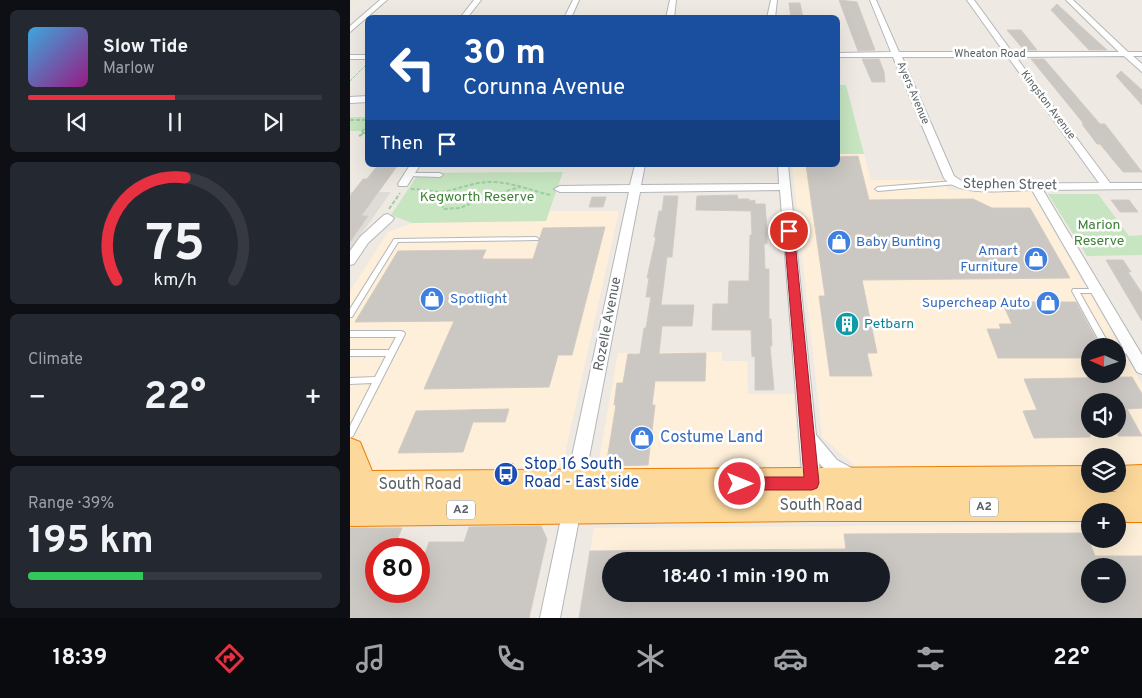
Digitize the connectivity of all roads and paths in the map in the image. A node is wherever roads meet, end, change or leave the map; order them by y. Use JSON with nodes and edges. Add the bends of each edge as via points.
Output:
{"nodes":[{"id":1,"x":384,"y":0,"type":"edge"},
{"id":2,"x":478,"y":0,"type":"edge"},
{"id":3,"x":576,"y":0,"type":"edge"},
{"id":4,"x":673,"y":0,"type":"edge"},
{"id":5,"x":774,"y":0,"type":"edge"},
{"id":6,"x":873,"y":0,"type":"edge"},
{"id":7,"x":970,"y":0,"type":"edge"},
{"id":8,"x":1069,"y":0,"type":"edge"},
{"id":9,"x":367,"y":15,"type":"edge"},
{"id":10,"x":466,"y":15,"type":"edge"},
{"id":11,"x":568,"y":15,"type":"edge"},
{"id":12,"x":670,"y":15,"type":"edge"},
{"id":13,"x":772,"y":15,"type":"edge"},
{"id":14,"x":365,"y":17,"type":"edge"},
{"id":15,"x":350,"y":30,"type":"edge"},
{"id":16,"x":1010,"y":54,"type":"junction"},
{"id":17,"x":1126,"y":54,"type":"junction"},
{"id":18,"x":1142,"y":54,"type":"edge"},
{"id":19,"x":840,"y":55,"type":"edge"},
{"id":20,"x":896,"y":55,"type":"junction"},
{"id":21,"x":350,"y":57,"type":"edge"},
{"id":22,"x":365,"y":57,"type":"edge"},
{"id":23,"x":365,"y":67,"type":"edge"},
{"id":24,"x":1142,"y":69,"type":"edge"},
{"id":25,"x":350,"y":81,"type":"edge"},
{"id":26,"x":365,"y":99,"type":"edge"},
{"id":27,"x":350,"y":100,"type":"edge"},
{"id":28,"x":350,"y":120,"type":"edge"},
{"id":29,"x":365,"y":120,"type":"edge"},
{"id":30,"x":365,"y":133,"type":"edge"},
{"id":31,"x":359,"y":136,"type":"dead end"},
{"id":32,"x":415,"y":167,"type":"edge"},
{"id":33,"x":640,"y":167,"type":"edge"},
{"id":34,"x":783,"y":167,"type":"edge"},
{"id":35,"x":440,"y":176,"type":"dead end"},
{"id":36,"x":404,"y":183,"type":"junction"},
{"id":37,"x":955,"y":184,"type":"junction"},
{"id":38,"x":1035,"y":186,"type":"junction"},
{"id":39,"x":1108,"y":186,"type":"junction"},
{"id":40,"x":1142,"y":186,"type":"edge"},
{"id":41,"x":520,"y":187,"type":"junction"},
{"id":42,"x":785,"y":187,"type":"junction"},
{"id":43,"x":635,"y":188,"type":"junction"},
{"id":44,"x":878,"y":189,"type":"dead end"},
{"id":45,"x":440,"y":192,"type":"junction"},
{"id":46,"x":557,"y":192,"type":"joint"},
{"id":47,"x":388,"y":218,"type":"joint"},
{"id":48,"x":536,"y":239,"type":"dead end"},
{"id":49,"x":350,"y":261,"type":"edge"},
{"id":50,"x":1097,"y":291,"type":"junction"},
{"id":51,"x":350,"y":315,"type":"edge"},
{"id":52,"x":350,"y":334,"type":"edge"},
{"id":53,"x":1101,"y":338,"type":"edge"},
{"id":54,"x":1126,"y":351,"type":"edge"},
{"id":55,"x":1132,"y":351,"type":"junction"},
{"id":56,"x":350,"y":353,"type":"edge"},
{"id":57,"x":391,"y":353,"type":"junction"},
{"id":58,"x":1142,"y":368,"type":"edge"},
{"id":59,"x":377,"y":380,"type":"junction"},
{"id":60,"x":350,"y":381,"type":"edge"},
{"id":61,"x":350,"y":434,"type":"edge"},
{"id":62,"x":808,"y":438,"type":"junction"},
{"id":63,"x":350,"y":451,"type":"edge"},
{"id":64,"x":1142,"y":479,"type":"edge"},
{"id":65,"x":1081,"y":480,"type":"edge"},
{"id":66,"x":1126,"y":480,"type":"edge"},
{"id":67,"x":860,"y":483,"type":"junction"},
{"id":68,"x":352,"y":494,"type":"edge"},
{"id":69,"x":813,"y":495,"type":"junction"},
{"id":70,"x":574,"y":496,"type":"junction"},
{"id":71,"x":1142,"y":508,"type":"edge"},
{"id":72,"x":550,"y":618,"type":"edge"}],
"edges":[{"from":1,"to":9,"type":"street"},
{"from":2,"to":10,"type":"street"},
{"from":3,"to":11,"type":"street"},
{"from":4,"to":12,"type":"street"},
{"from":5,"to":13,"type":"street"},
{"from":6,"to":20,"type":"street","name":"Ayers Avenue"},
{"from":7,"to":16,"type":"street","name":"Kingston Avenue"},
{"from":8,"to":17,"type":"street"},
{"from":14,"to":15,"type":"street"},
{"from":16,"to":17,"type":"street","name":"Wheaton Road"},
{"from":16,"to":20,"type":"street","name":"Wheaton Road"},
{"from":16,"to":39,"type":"street","name":"Kingston Avenue"},
{"from":17,"to":18,"type":"street","name":"Wheaton Road"},
{"from":17,"to":24,"type":"street"},
{"from":19,"to":20,"type":"street","name":"Wheaton Road"},
{"from":20,"to":37,"type":"street","name":"Ayers Avenue","via":[[949,178]]},
{"from":21,"to":22,"type":"street"},
{"from":23,"to":25,"type":"path"},
{"from":26,"to":27,"type":"street"},
{"from":28,"to":29,"type":"path"},
{"from":30,"to":31,"type":"path"},
{"from":32,"to":36,"type":"street"},
{"from":33,"to":43,"type":"street","name":"Rozelle Avenue"},
{"from":34,"to":42,"type":"street"},
{"from":35,"to":36,"type":"lane"},
{"from":36,"to":45,"type":"path"},
{"from":36,"to":47,"type":"path","via":[[386,214]]},
{"from":37,"to":38,"type":"street","name":"Stephen Street","via":[[965,187]]},
{"from":37,"to":44,"type":"lane","name":"Stephen Street"},
{"from":38,"to":39,"type":"street","name":"Stephen Street"},
{"from":38,"to":50,"type":"street"},
{"from":39,"to":40,"type":"street","name":"Stephen Street"},
{"from":41,"to":45,"type":"path","via":[[482,181]]},
{"from":41,"to":45,"type":"path","via":[[450,211],[443,209]]},
{"from":41,"to":46,"type":"path","via":[[529,191]]},
{"from":42,"to":43,"type":"street"},
{"from":42,"to":62,"type":"street"},
{"from":43,"to":46,"type":"street"},
{"from":43,"to":70,"type":"street","name":"Rozelle Avenue"},
{"from":47,"to":49,"type":"street","via":[[364,240]]},
{"from":48,"to":51,"type":"lane","via":[[396,240]]},
{"from":50,"to":53,"type":"lane","via":[[1075,291]]},
{"from":50,"to":55,"type":"street"},
{"from":52,"to":57,"type":"lane","via":[[401,334]]},
{"from":54,"to":55,"type":"lane"},
{"from":55,"to":58,"type":"street"},
{"from":56,"to":57,"type":"lane"},
{"from":57,"to":59,"type":"lane"},
{"from":59,"to":60,"type":"lane"},
{"from":59,"to":61,"type":"lane"},
{"from":62,"to":67,"type":"street","via":[[831,465]]},
{"from":62,"to":69,"type":"street"},
{"from":63,"to":68,"type":"highway","via":[[357,470]]},
{"from":64,"to":66,"type":"highway"},
{"from":65,"to":67,"type":"highway","name":"South Road","number":"A2"},
{"from":67,"to":69,"type":"highway","name":"South Road","number":"A2"},
{"from":68,"to":70,"type":"highway","name":"South Road","number":"A2"},
{"from":69,"to":70,"type":"highway","name":"South Road","number":"A2"},
{"from":69,"to":71,"type":"highway","name":"South Road","number":"A2"},
{"from":70,"to":72,"type":"street","name":"Rozelle Avenue"}]}
